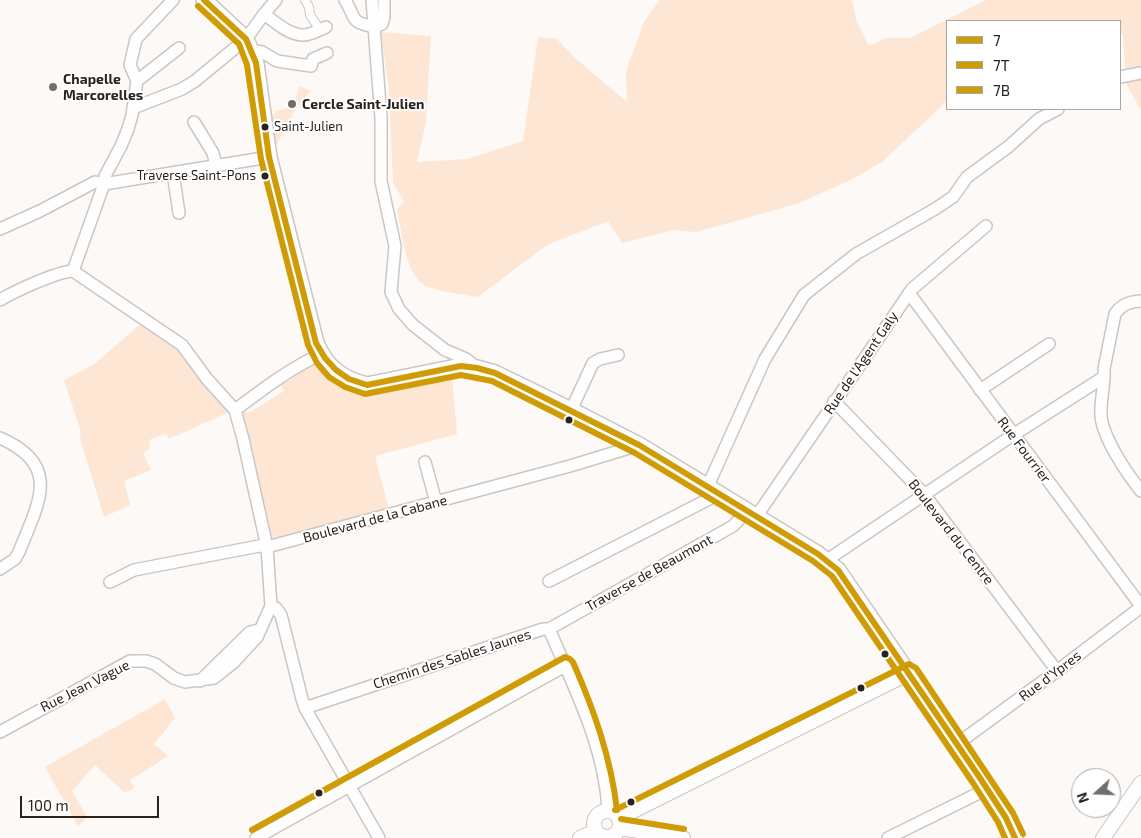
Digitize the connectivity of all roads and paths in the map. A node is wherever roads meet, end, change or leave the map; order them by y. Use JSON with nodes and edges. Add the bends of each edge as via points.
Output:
{"nodes":[{"id":1,"x":173,"y":0,"type":"edge"},
{"id":2,"x":204,"y":0,"type":"edge"},
{"id":3,"x":260,"y":0,"type":"edge"},
{"id":4,"x":276,"y":0,"type":"edge"},
{"id":5,"x":305,"y":0,"type":"edge"},
{"id":6,"x":345,"y":0,"type":"edge"},
{"id":7,"x":372,"y":0,"type":"edge"},
{"id":8,"x":384,"y":0,"type":"edge"},
{"id":9,"x":266,"y":12,"type":"junction"},
{"id":10,"x":374,"y":27,"type":"junction"},
{"id":11,"x":323,"y":28,"type":"joint"},
{"id":12,"x":249,"y":44,"type":"junction"},
{"id":13,"x":179,"y":48,"type":"dead end"},
{"id":14,"x":327,"y":53,"type":"dead end"},
{"id":15,"x":1141,"y":73,"type":"edge"},
{"id":16,"x":1121,"y":77,"type":"edge"},
{"id":17,"x":137,"y":81,"type":"junction"},
{"id":18,"x":133,"y":108,"type":"junction"},
{"id":19,"x":1056,"y":110,"type":"edge"},
{"id":20,"x":194,"y":122,"type":"dead end"},
{"id":21,"x":269,"y":157,"type":"junction"},
{"id":22,"x":216,"y":165,"type":"junction"},
{"id":23,"x":173,"y":173,"type":"junction"},
{"id":24,"x":104,"y":184,"type":"junction"},
{"id":25,"x":178,"y":213,"type":"dead end"},
{"id":26,"x":986,"y":226,"type":"dead end"},
{"id":27,"x":0,"y":229,"type":"edge"},
{"id":28,"x":73,"y":271,"type":"junction"},
{"id":29,"x":908,"y":293,"type":"junction"},
{"id":30,"x":0,"y":300,"type":"edge"},
{"id":31,"x":1141,"y":301,"type":"edge"},
{"id":32,"x":1049,"y":344,"type":"dead end"},
{"id":33,"x":321,"y":354,"type":"junction"},
{"id":34,"x":618,"y":356,"type":"dead end"},
{"id":35,"x":477,"y":368,"type":"junction"},
{"id":36,"x":1104,"y":377,"type":"junction"},
{"id":37,"x":980,"y":390,"type":"junction"},
{"id":38,"x":834,"y":401,"type":"junction"},
{"id":39,"x":235,"y":410,"type":"junction"},
{"id":40,"x":571,"y":410,"type":"junction"},
{"id":41,"x":1013,"y":435,"type":"junction"},
{"id":42,"x":0,"y":438,"type":"edge"},
{"id":43,"x":639,"y":445,"type":"junction"},
{"id":44,"x":425,"y":462,"type":"dead end"},
{"id":45,"x":712,"y":490,"type":"junction"},
{"id":46,"x":1141,"y":491,"type":"edge"},
{"id":47,"x":924,"y":494,"type":"junction"},
{"id":48,"x":436,"y":502,"type":"junction"},
{"id":49,"x":751,"y":514,"type":"junction"},
{"id":50,"x":267,"y":547,"type":"junction"},
{"id":51,"x":826,"y":560,"type":"junction"},
{"id":52,"x":0,"y":569,"type":"edge"},
{"id":53,"x":549,"y":581,"type":"dead end"},
{"id":54,"x":110,"y":582,"type":"dead end"},
{"id":55,"x":271,"y":606,"type":"junction"},
{"id":56,"x":1141,"y":606,"type":"edge"},
{"id":57,"x":549,"y":629,"type":"junction"},
{"id":58,"x":565,"y":666,"type":"junction"},
{"id":59,"x":1057,"y":671,"type":"junction"},
{"id":60,"x":909,"y":673,"type":"junction"},
{"id":61,"x":306,"y":708,"type":"junction"},
{"id":62,"x":0,"y":732,"type":"edge"},
{"id":63,"x":957,"y":744,"type":"junction"},
{"id":64,"x":349,"y":785,"type":"junction"},
{"id":65,"x":1141,"y":785,"type":"edge"},
{"id":66,"x":987,"y":789,"type":"junction"},
{"id":67,"x":616,"y":819,"type":"junction"},
{"id":68,"x":602,"y":835,"type":"edge"},
{"id":69,"x":256,"y":838,"type":"edge"},
{"id":70,"x":379,"y":838,"type":"edge"},
{"id":71,"x":580,"y":838,"type":"edge"},
{"id":72,"x":677,"y":838,"type":"edge"},
{"id":73,"x":888,"y":838,"type":"edge"},
{"id":74,"x":1015,"y":838,"type":"edge"},
{"id":75,"x":1103,"y":838,"type":"edge"}],
"edges":[{"from":1,"to":17,"type":"street","via":[[136,40],[130,65]]},
{"from":2,"to":12,"type":"main road"},
{"from":3,"to":9,"type":"street"},
{"from":4,"to":9,"type":"street"},
{"from":5,"to":11,"type":"street","via":[[310,15]]},
{"from":6,"to":10,"type":"street","via":[[353,19],[359,24]]},
{"from":7,"to":10,"type":"street"},
{"from":8,"to":10,"type":"street","via":[[382,24]]},
{"from":9,"to":11,"type":"street","via":[[285,29],[300,35]]},
{"from":9,"to":12,"type":"street"},
{"from":10,"to":35,"type":"street","via":[[381,118],[381,181],[395,246],[392,292],[399,309],[413,325],[444,350],[466,359]]},
{"from":12,"to":14,"type":"street","via":[[277,61],[311,66],[314,58]]},
{"from":12,"to":18,"type":"street","via":[[234,51],[188,86]]},
{"from":12,"to":21,"type":"main road","via":[[256,63]]},
{"from":13,"to":17,"type":"street"},
{"from":15,"to":16,"type":"street"},
{"from":17,"to":18,"type":"street"},
{"from":18,"to":24,"type":"street","via":[[128,129]]},
{"from":19,"to":45,"type":"street","via":[[966,177],[953,197],[856,254],[804,295],[765,359]]},
{"from":20,"to":22,"type":"street"},
{"from":21,"to":22,"type":"street"},
{"from":21,"to":33,"type":"main road"},
{"from":22,"to":23,"type":"street"},
{"from":23,"to":24,"type":"street"},
{"from":23,"to":25,"type":"street"},
{"from":24,"to":27,"type":"street","via":[[95,182]]},
{"from":24,"to":28,"type":"street"},
{"from":26,"to":29,"type":"street","name":"Rue de l'Agent Galy"},
{"from":28,"to":30,"type":"street","via":[[46,279]]},
{"from":28,"to":39,"type":"street","via":[[182,346]]},
{"from":29,"to":37,"type":"street","name":"Rue Fourrier"},
{"from":29,"to":38,"type":"street","name":"Rue de l'Agent Galy"},
{"from":31,"to":36,"type":"street","via":[[1128,302],[1115,314]]},
{"from":32,"to":37,"type":"street"},
{"from":33,"to":35,"type":"main road","via":[[336,373],[367,385],[453,367]]},
{"from":33,"to":39,"type":"street","via":[[286,373]]},
{"from":34,"to":40,"type":"street","via":[[593,363]]},
{"from":35,"to":40,"type":"main road","via":[[495,373]]},
{"from":36,"to":41,"type":"street"},
{"from":36,"to":46,"type":"street","via":[[1101,418],[1105,432]]},
{"from":37,"to":41,"type":"street","name":"Rue Fourrier"},
{"from":38,"to":47,"type":"street","name":"Boulevard du Centre"},
{"from":38,"to":49,"type":"street","name":"Rue de l'Agent Galy"},
{"from":39,"to":50,"type":"street"},
{"from":40,"to":43,"type":"main road"},
{"from":41,"to":47,"type":"street"},
{"from":41,"to":56,"type":"street","name":"Rue Fourrier"},
{"from":42,"to":52,"type":"street","via":[[28,455],[41,482],[38,502],[19,552]]},
{"from":43,"to":45,"type":"main road"},
{"from":43,"to":48,"type":"street","name":"Boulevard de la Cabane"},
{"from":44,"to":48,"type":"street"},
{"from":45,"to":49,"type":"main road"},
{"from":45,"to":53,"type":"street","via":[[709,499]]},
{"from":47,"to":51,"type":"street"},
{"from":47,"to":59,"type":"street","name":"Boulevard du Centre"},
{"from":48,"to":50,"type":"street","name":"Boulevard de la Cabane"},
{"from":49,"to":51,"type":"main road"},
{"from":49,"to":57,"type":"street","name":"Traverse de Beaumont"},
{"from":50,"to":54,"type":"street","name":"Boulevard de la Cabane","via":[[134,570]]},
{"from":50,"to":55,"type":"street"},
{"from":51,"to":60,"type":"main road","via":[[838,570]]},
{"from":55,"to":61,"type":"street","via":[[281,615]]},
{"from":55,"to":62,"type":"street","name":"Rue Jean Vague","via":[[259,630],[250,632],[200,681],[179,681],[155,664],[130,661]]},
{"from":56,"to":59,"type":"street","name":"Rue d'Ypres"},
{"from":57,"to":58,"type":"street","name":"Chemin des Sables Jaunes"},
{"from":57,"to":61,"type":"street","name":"Chemin des Sables Jaunes"},
{"from":58,"to":64,"type":"street"},
{"from":58,"to":67,"type":"street","name":"Chemin des Sables Jaunes","via":[[584,712]]},
{"from":59,"to":63,"type":"street","name":"Rue d'Ypres"},
{"from":60,"to":63,"type":"main road"},
{"from":60,"to":67,"type":"street"},
{"from":61,"to":64,"type":"street"},
{"from":63,"to":66,"type":"main road"},
{"from":64,"to":69,"type":"street"},
{"from":64,"to":70,"type":"street"},
{"from":65,"to":75,"type":"street"},
{"from":66,"to":73,"type":"street"},
{"from":66,"to":74,"type":"main road"},
{"from":67,"to":68,"type":"street","via":[[614,836]]},
{"from":67,"to":68,"type":"street","via":[[599,814],[596,817],[594,822]]},
{"from":67,"to":72,"type":"street"},
{"from":68,"to":71,"type":"street"}]}
